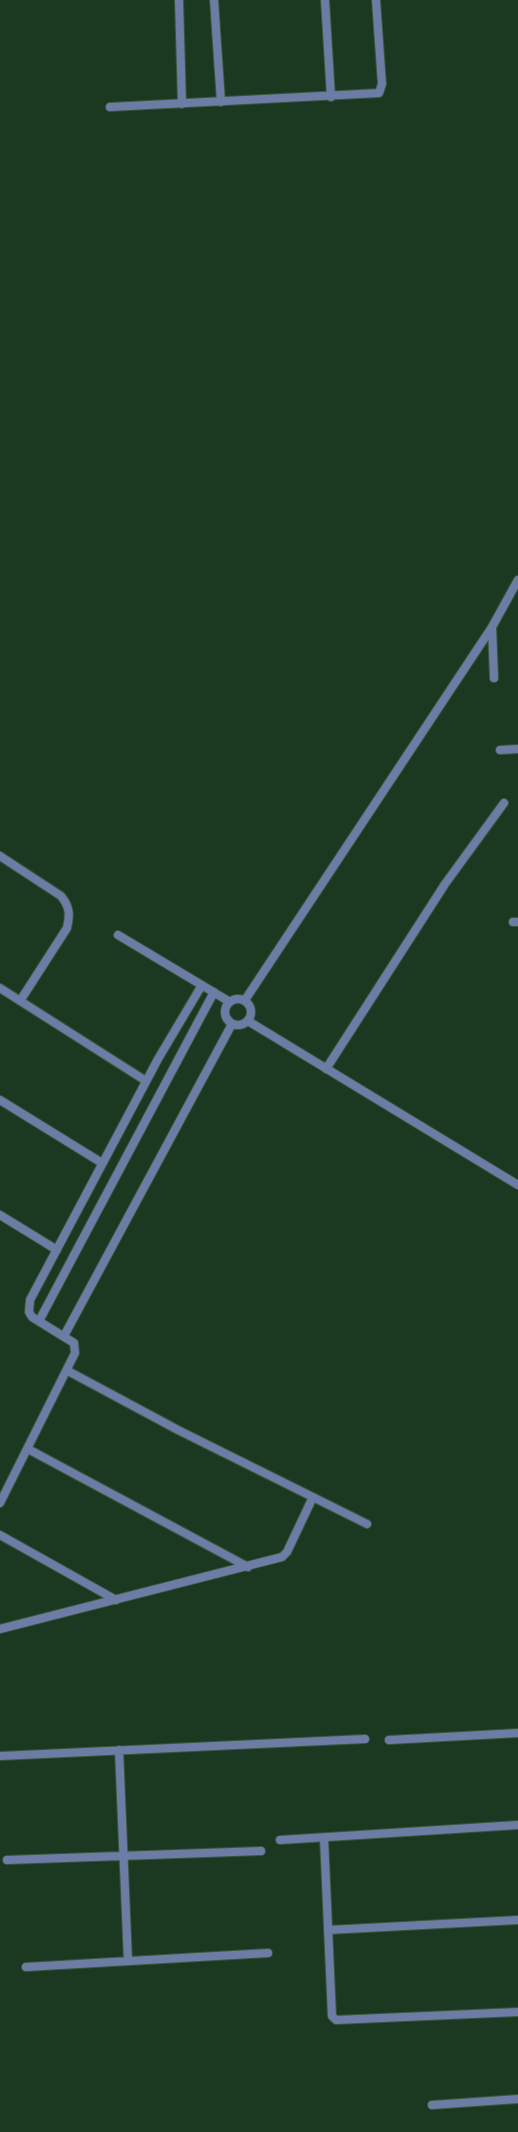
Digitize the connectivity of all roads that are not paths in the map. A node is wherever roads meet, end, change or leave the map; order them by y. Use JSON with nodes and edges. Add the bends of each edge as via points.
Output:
{"nodes":[{"id":1,"x":179,"y":0,"type":"edge"},
{"id":2,"x":214,"y":0,"type":"edge"},
{"id":3,"x":325,"y":0,"type":"edge"},
{"id":4,"x":376,"y":0,"type":"edge"},
{"id":5,"x":330,"y":97,"type":"junction"},
{"id":6,"x":222,"y":102,"type":"junction"},
{"id":7,"x":182,"y":104,"type":"junction"},
{"id":8,"x":110,"y":107,"type":"dead end"},
{"id":9,"x":518,"y":580,"type":"edge"},
{"id":10,"x":492,"y":627,"type":"junction"},
{"id":11,"x":494,"y":678,"type":"dead end"},
{"id":12,"x":518,"y":749,"type":"edge"},
{"id":13,"x":500,"y":750,"type":"dead end"},
{"id":14,"x":504,"y":803,"type":"dead end"},
{"id":15,"x":0,"y":856,"type":"edge"},
{"id":16,"x":118,"y":935,"type":"dead end"},
{"id":17,"x":202,"y":985,"type":"junction"},
{"id":18,"x":0,"y":988,"type":"edge"},
{"id":19,"x":214,"y":992,"type":"junction"},
{"id":20,"x":245,"y":1000,"type":"junction"},
{"id":21,"x":20,"y":1001,"type":"junction"},
{"id":22,"x":230,"y":1002,"type":"junction"},
{"id":23,"x":248,"y":1021,"type":"junction"},
{"id":24,"x":232,"y":1024,"type":"junction"},
{"id":25,"x":326,"y":1069,"type":"junction"},
{"id":26,"x":146,"y":1081,"type":"junction"},
{"id":27,"x":0,"y":1100,"type":"edge"},
{"id":28,"x":102,"y":1164,"type":"junction"},
{"id":29,"x":518,"y":1185,"type":"edge"},
{"id":30,"x":0,"y":1215,"type":"edge"},
{"id":31,"x":57,"y":1250,"type":"junction"},
{"id":32,"x":39,"y":1321,"type":"junction"},
{"id":33,"x":64,"y":1336,"type":"junction"},
{"id":34,"x":68,"y":1371,"type":"junction"},
{"id":35,"x":28,"y":1449,"type":"junction"},
{"id":36,"x":313,"y":1497,"type":"junction"},
{"id":37,"x":0,"y":1503,"type":"edge"},
{"id":38,"x":367,"y":1524,"type":"dead end"},
{"id":39,"x":0,"y":1536,"type":"edge"},
{"id":40,"x":248,"y":1567,"type":"junction"},
{"id":41,"x":116,"y":1600,"type":"junction"},
{"id":42,"x":0,"y":1629,"type":"edge"},
{"id":43,"x":518,"y":1733,"type":"edge"},
{"id":44,"x":365,"y":1739,"type":"dead end"},
{"id":45,"x":389,"y":1740,"type":"dead end"},
{"id":46,"x":119,"y":1750,"type":"junction"},
{"id":47,"x":0,"y":1756,"type":"edge"},
{"id":48,"x":518,"y":1825,"type":"edge"},
{"id":49,"x":324,"y":1838,"type":"junction"},
{"id":50,"x":280,"y":1840,"type":"dead end"},
{"id":51,"x":261,"y":1851,"type":"dead end"},
{"id":52,"x":124,"y":1856,"type":"junction"},
{"id":53,"x":6,"y":1860,"type":"dead end"},
{"id":54,"x":518,"y":1920,"type":"edge"},
{"id":55,"x":328,"y":1930,"type":"junction"},
{"id":56,"x":268,"y":1953,"type":"dead end"},
{"id":57,"x":128,"y":1961,"type":"junction"},
{"id":58,"x":26,"y":1967,"type":"dead end"},
{"id":59,"x":518,"y":2012,"type":"edge"},
{"id":60,"x":518,"y":2099,"type":"edge"},
{"id":61,"x":432,"y":2105,"type":"dead end"}],
"edges":[{"from":1,"to":7,"type":"street"},
{"from":2,"to":6,"type":"street"},
{"from":3,"to":5,"type":"street"},
{"from":4,"to":5,"type":"street","via":[[382,90],[374,95]]},
{"from":5,"to":6,"type":"street"},
{"from":6,"to":7,"type":"street"},
{"from":7,"to":8,"type":"street"},
{"from":9,"to":10,"type":"street"},
{"from":10,"to":11,"type":"street"},
{"from":10,"to":20,"type":"street"},
{"from":12,"to":13,"type":"street"},
{"from":14,"to":25,"type":"street","via":[[445,884]]},
{"from":15,"to":21,"type":"street","via":[[62,896],[68,904],[70,915],[67,928]]},
{"from":16,"to":17,"type":"street"},
{"from":17,"to":19,"type":"street"},
{"from":17,"to":26,"type":"street"},
{"from":18,"to":21,"type":"street"},
{"from":19,"to":22,"type":"street"},
{"from":19,"to":32,"type":"street"},
{"from":20,"to":22,"type":"street","via":[[237,998]]},
{"from":20,"to":23,"type":"street","via":[[251,1006],[252,1014]]},
{"from":21,"to":26,"type":"street"},
{"from":22,"to":24,"type":"street","via":[[225,1009],[226,1018]]},
{"from":23,"to":24,"type":"street","via":[[240,1025]]},
{"from":23,"to":25,"type":"street"},
{"from":24,"to":33,"type":"street"},
{"from":25,"to":29,"type":"street"},
{"from":26,"to":28,"type":"street"},
{"from":27,"to":28,"type":"street"},
{"from":28,"to":31,"type":"street"},
{"from":30,"to":31,"type":"street"},
{"from":31,"to":32,"type":"street","via":[[28,1306],[29,1312]]},
{"from":32,"to":33,"type":"street"},
{"from":33,"to":34,"type":"street","via":[[76,1347]]},
{"from":34,"to":35,"type":"street"},
{"from":34,"to":36,"type":"street","via":[[178,1430]]},
{"from":35,"to":37,"type":"street"},
{"from":35,"to":40,"type":"street"},
{"from":36,"to":38,"type":"street"},
{"from":36,"to":40,"type":"street","via":[[287,1552],[275,1560]]},
{"from":39,"to":41,"type":"street"},
{"from":40,"to":41,"type":"street"},
{"from":41,"to":42,"type":"street"},
{"from":43,"to":45,"type":"street"},
{"from":44,"to":46,"type":"street"},
{"from":46,"to":47,"type":"street"},
{"from":46,"to":52,"type":"street"},
{"from":48,"to":49,"type":"street"},
{"from":49,"to":50,"type":"street"},
{"from":49,"to":55,"type":"street"},
{"from":51,"to":52,"type":"street"},
{"from":52,"to":53,"type":"street"},
{"from":52,"to":57,"type":"street"},
{"from":54,"to":55,"type":"street"},
{"from":55,"to":59,"type":"street","via":[[332,2016],[336,2020]]},
{"from":56,"to":57,"type":"street"},
{"from":57,"to":58,"type":"street"},
{"from":60,"to":61,"type":"street"}]}
